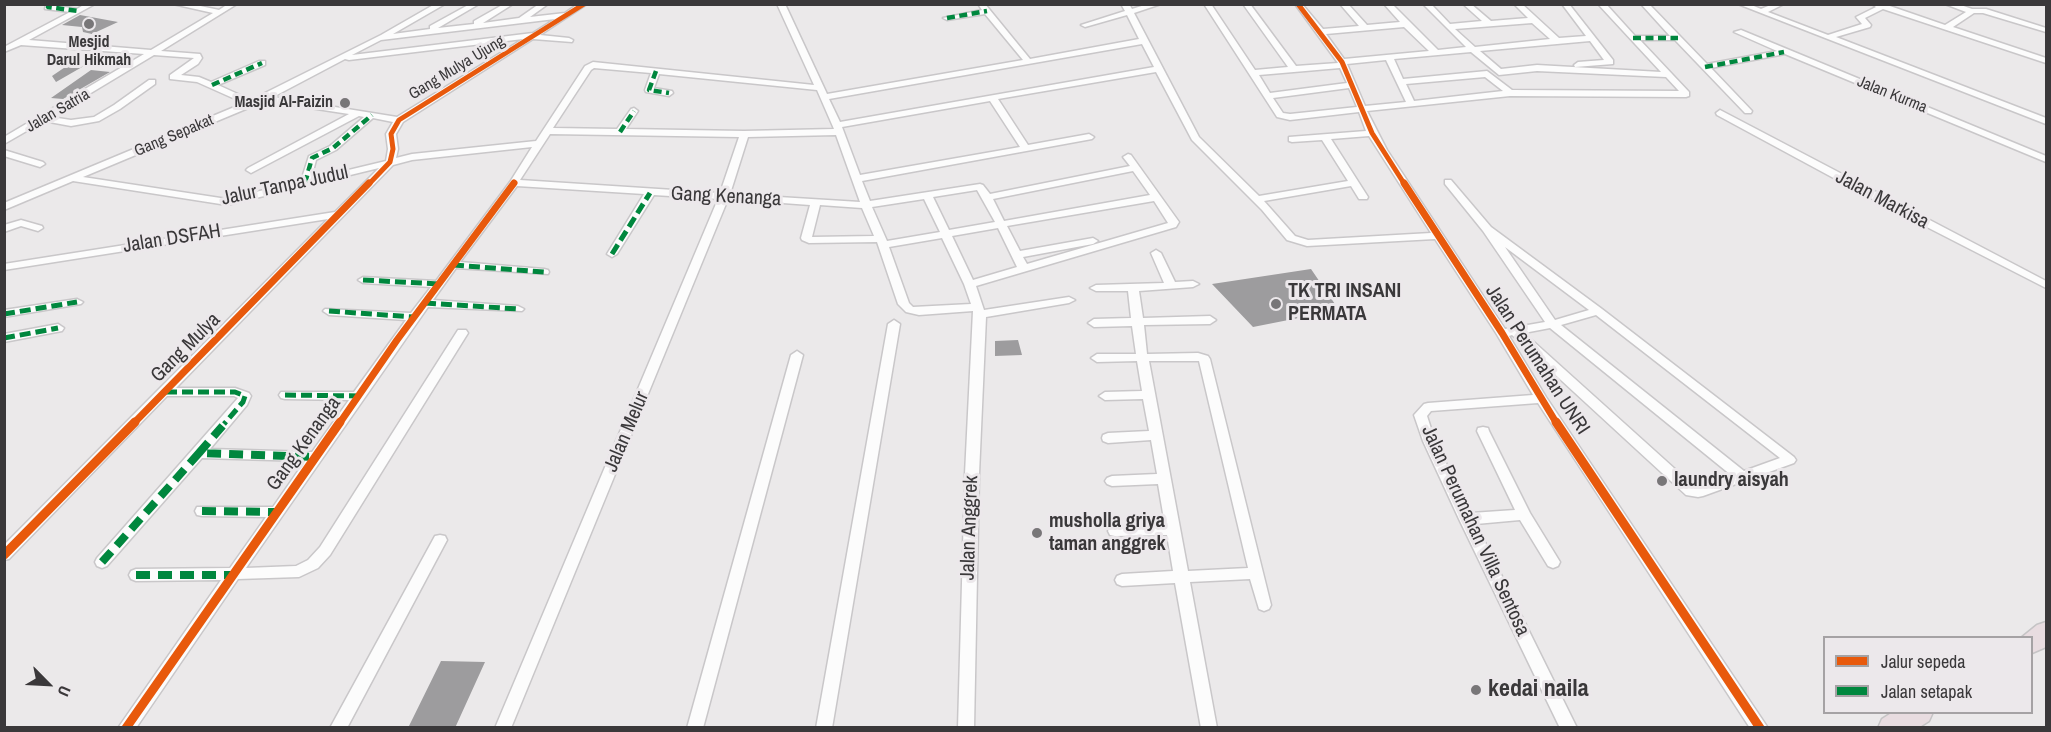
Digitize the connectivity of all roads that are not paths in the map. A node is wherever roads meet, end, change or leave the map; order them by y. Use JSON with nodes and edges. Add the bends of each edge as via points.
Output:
{"nodes":[{"id":1,"x":51,"y":4,"type":"edge"},
{"id":2,"x":92,"y":4,"type":"edge"},
{"id":3,"x":176,"y":4,"type":"edge"},
{"id":4,"x":234,"y":4,"type":"edge"},
{"id":5,"x":442,"y":4,"type":"edge"},
{"id":6,"x":476,"y":4,"type":"edge"},
{"id":7,"x":510,"y":4,"type":"edge"},
{"id":8,"x":545,"y":4,"type":"edge"},
{"id":9,"x":584,"y":4,"type":"edge"},
{"id":10,"x":781,"y":4,"type":"edge"},
{"id":11,"x":1158,"y":4,"type":"edge"},
{"id":12,"x":1207,"y":4,"type":"edge"},
{"id":13,"x":1246,"y":4,"type":"edge"},
{"id":14,"x":1298,"y":4,"type":"edge"},
{"id":15,"x":1343,"y":4,"type":"edge"},
{"id":16,"x":1387,"y":4,"type":"edge"},
{"id":17,"x":1426,"y":4,"type":"edge"},
{"id":18,"x":1466,"y":4,"type":"edge"},
{"id":19,"x":1516,"y":4,"type":"edge"},
{"id":20,"x":1565,"y":4,"type":"edge"},
{"id":21,"x":1601,"y":4,"type":"edge"},
{"id":22,"x":1644,"y":4,"type":"edge"},
{"id":23,"x":1741,"y":4,"type":"edge"},
{"id":24,"x":1781,"y":4,"type":"edge"},
{"id":25,"x":1948,"y":4,"type":"edge"},
{"id":26,"x":1878,"y":6,"type":"edge"},
{"id":27,"x":984,"y":8,"type":"edge"},
{"id":28,"x":1127,"y":8,"type":"edge"},
{"id":29,"x":78,"y":11,"type":"junction"},
{"id":30,"x":1972,"y":11,"type":"junction"},
{"id":31,"x":220,"y":12,"type":"junction"},
{"id":32,"x":1761,"y":12,"type":"junction"},
{"id":33,"x":567,"y":15,"type":"junction"},
{"id":34,"x":946,"y":18,"type":"dead end"},
{"id":35,"x":1534,"y":20,"type":"junction"},
{"id":36,"x":517,"y":21,"type":"junction"},
{"id":37,"x":1489,"y":23,"type":"junction"},
{"id":38,"x":1407,"y":24,"type":"junction"},
{"id":39,"x":1085,"y":25,"type":"dead end"},
{"id":40,"x":470,"y":27,"type":"junction"},
{"id":41,"x":1448,"y":27,"type":"junction"},
{"id":42,"x":1365,"y":28,"type":"junction"},
{"id":43,"x":1946,"y":28,"type":"junction"},
{"id":44,"x":2046,"y":30,"type":"edge"},
{"id":45,"x":1321,"y":32,"type":"junction"},
{"id":46,"x":1738,"y":32,"type":"dead end"},
{"id":47,"x":425,"y":33,"type":"junction"},
{"id":48,"x":536,"y":36,"type":"junction"},
{"id":49,"x":1829,"y":37,"type":"junction"},
{"id":50,"x":379,"y":38,"type":"junction"},
{"id":51,"x":1592,"y":38,"type":"junction"},
{"id":52,"x":1633,"y":38,"type":"junction"},
{"id":53,"x":1678,"y":38,"type":"junction"},
{"id":54,"x":569,"y":40,"type":"dead end"},
{"id":55,"x":1557,"y":40,"type":"junction"},
{"id":56,"x":1144,"y":41,"type":"junction"},
{"id":57,"x":19,"y":42,"type":"junction"},
{"id":58,"x":1471,"y":49,"type":"junction"},
{"id":59,"x":4,"y":50,"type":"edge"},
{"id":60,"x":1435,"y":52,"type":"junction"},
{"id":61,"x":1784,"y":52,"type":"junction"},
{"id":62,"x":148,"y":54,"type":"junction"},
{"id":63,"x":1388,"y":56,"type":"junction"},
{"id":64,"x":342,"y":59,"type":"junction"},
{"id":65,"x":1028,"y":61,"type":"junction"},
{"id":66,"x":2046,"y":61,"type":"edge"},
{"id":67,"x":1610,"y":62,"type":"junction"},
{"id":68,"x":262,"y":63,"type":"dead end"},
{"id":69,"x":1343,"y":64,"type":"junction"},
{"id":70,"x":1537,"y":68,"type":"junction"},
{"id":71,"x":1705,"y":68,"type":"junction"},
{"id":72,"x":1157,"y":69,"type":"junction"},
{"id":73,"x":1294,"y":69,"type":"junction"},
{"id":74,"x":656,"y":71,"type":"junction"},
{"id":75,"x":1499,"y":72,"type":"junction"},
{"id":76,"x":1253,"y":73,"type":"junction"},
{"id":77,"x":1620,"y":73,"type":"junction"},
{"id":78,"x":1487,"y":74,"type":"junction"},
{"id":79,"x":1668,"y":75,"type":"junction"},
{"id":80,"x":152,"y":82,"type":"dead end"},
{"id":81,"x":1401,"y":82,"type":"junction"},
{"id":82,"x":1351,"y":85,"type":"junction"},
{"id":83,"x":212,"y":86,"type":"junction"},
{"id":84,"x":669,"y":93,"type":"dead end"},
{"id":85,"x":823,"y":93,"type":"junction"},
{"id":86,"x":1510,"y":93,"type":"junction"},
{"id":87,"x":1269,"y":96,"type":"junction"},
{"id":88,"x":264,"y":98,"type":"junction"},
{"id":89,"x":993,"y":98,"type":"junction"},
{"id":90,"x":250,"y":103,"type":"junction"},
{"id":91,"x":1411,"y":104,"type":"junction"},
{"id":92,"x":1361,"y":109,"type":"junction"},
{"id":93,"x":634,"y":111,"type":"dead end"},
{"id":94,"x":1748,"y":111,"type":"dead end"},
{"id":95,"x":358,"y":113,"type":"junction"},
{"id":96,"x":1720,"y":113,"type":"dead end"},
{"id":97,"x":372,"y":115,"type":"junction"},
{"id":98,"x":46,"y":119,"type":"junction"},
{"id":99,"x":399,"y":120,"type":"junction"},
{"id":100,"x":2046,"y":121,"type":"edge"},
{"id":101,"x":838,"y":129,"type":"junction"},
{"id":102,"x":547,"y":132,"type":"junction"},
{"id":103,"x":620,"y":132,"type":"junction"},
{"id":104,"x":1372,"y":133,"type":"junction"},
{"id":105,"x":744,"y":134,"type":"junction"},
{"id":106,"x":1089,"y":137,"type":"dead end"},
{"id":107,"x":1325,"y":137,"type":"junction"},
{"id":108,"x":1292,"y":139,"type":"dead end"},
{"id":109,"x":4,"y":141,"type":"edge"},
{"id":110,"x":541,"y":142,"type":"junction"},
{"id":111,"x":1025,"y":148,"type":"junction"},
{"id":112,"x":4,"y":153,"type":"edge"},
{"id":113,"x":1128,"y":157,"type":"dead end"},
{"id":114,"x":2046,"y":159,"type":"edge"},
{"id":115,"x":390,"y":162,"type":"junction"},
{"id":116,"x":40,"y":164,"type":"dead end"},
{"id":117,"x":1136,"y":168,"type":"junction"},
{"id":118,"x":251,"y":171,"type":"dead end"},
{"id":119,"x":74,"y":179,"type":"junction"},
{"id":120,"x":856,"y":179,"type":"junction"},
{"id":121,"x":1448,"y":182,"type":"dead end"},
{"id":122,"x":305,"y":183,"type":"junction"},
{"id":123,"x":514,"y":183,"type":"junction"},
{"id":124,"x":1353,"y":183,"type":"junction"},
{"id":125,"x":650,"y":193,"type":"junction"},
{"id":126,"x":927,"y":195,"type":"junction"},
{"id":127,"x":724,"y":196,"type":"junction"},
{"id":128,"x":987,"y":197,"type":"junction"},
{"id":129,"x":1157,"y":197,"type":"junction"},
{"id":130,"x":1363,"y":197,"type":"dead end"},
{"id":131,"x":1256,"y":199,"type":"junction"},
{"id":132,"x":816,"y":202,"type":"junction"},
{"id":133,"x":866,"y":205,"type":"junction"},
{"id":134,"x":4,"y":207,"type":"edge"},
{"id":135,"x":340,"y":214,"type":"junction"},
{"id":136,"x":4,"y":216,"type":"edge"},
{"id":137,"x":21,"y":223,"type":"junction"},
{"id":138,"x":1001,"y":224,"type":"junction"},
{"id":139,"x":38,"y":228,"type":"dead end"},
{"id":140,"x":4,"y":229,"type":"edge"},
{"id":141,"x":1488,"y":229,"type":"junction"},
{"id":142,"x":946,"y":234,"type":"junction"},
{"id":143,"x":1142,"y":234,"type":"junction"},
{"id":144,"x":1437,"y":236,"type":"junction"},
{"id":145,"x":882,"y":242,"type":"junction"},
{"id":146,"x":1156,"y":253,"type":"dead end"},
{"id":147,"x":612,"y":254,"type":"dead end"},
{"id":148,"x":1017,"y":255,"type":"junction"},
{"id":149,"x":453,"y":265,"type":"junction"},
{"id":150,"x":4,"y":267,"type":"edge"},
{"id":151,"x":1024,"y":269,"type":"junction"},
{"id":152,"x":544,"y":272,"type":"dead end"},
{"id":153,"x":363,"y":280,"type":"dead end"},
{"id":154,"x":439,"y":284,"type":"junction"},
{"id":155,"x":970,"y":284,"type":"junction"},
{"id":156,"x":1193,"y":284,"type":"dead end"},
{"id":157,"x":1171,"y":285,"type":"junction"},
{"id":158,"x":2046,"y":285,"type":"edge"},
{"id":159,"x":1096,"y":288,"type":"dead end"},
{"id":160,"x":1133,"y":291,"type":"junction"},
{"id":161,"x":1069,"y":300,"type":"dead end"},
{"id":162,"x":77,"y":302,"type":"dead end"},
{"id":163,"x":425,"y":303,"type":"junction"},
{"id":164,"x":518,"y":309,"type":"dead end"},
{"id":165,"x":979,"y":310,"type":"junction"},
{"id":166,"x":329,"y":311,"type":"dead end"},
{"id":167,"x":1598,"y":311,"type":"junction"},
{"id":168,"x":4,"y":314,"type":"edge"},
{"id":169,"x":414,"y":317,"type":"junction"},
{"id":170,"x":1210,"y":320,"type":"dead end"},
{"id":171,"x":1137,"y":322,"type":"junction"},
{"id":172,"x":1094,"y":323,"type":"dead end"},
{"id":173,"x":894,"y":324,"type":"dead end"},
{"id":174,"x":1552,"y":324,"type":"junction"},
{"id":175,"x":58,"y":328,"type":"dead end"},
{"id":176,"x":1508,"y":332,"type":"junction"},
{"id":177,"x":462,"y":333,"type":"dead end"},
{"id":178,"x":4,"y":338,"type":"edge"},
{"id":179,"x":797,"y":355,"type":"dead end"},
{"id":180,"x":1142,"y":357,"type":"junction"},
{"id":181,"x":1097,"y":358,"type":"dead end"},
{"id":182,"x":166,"y":392,"type":"junction"},
{"id":183,"x":285,"y":395,"type":"dead end"},
{"id":184,"x":1149,"y":395,"type":"junction"},
{"id":185,"x":360,"y":396,"type":"junction"},
{"id":186,"x":1105,"y":396,"type":"dead end"},
{"id":187,"x":1541,"y":399,"type":"junction"},
{"id":188,"x":1483,"y":431,"type":"dead end"},
{"id":189,"x":1156,"y":435,"type":"junction"},
{"id":190,"x":1108,"y":438,"type":"dead end"},
{"id":191,"x":199,"y":453,"type":"junction"},
{"id":192,"x":314,"y":458,"type":"junction"},
{"id":193,"x":1741,"y":476,"type":"junction"},
{"id":194,"x":1164,"y":479,"type":"junction"},
{"id":195,"x":1112,"y":481,"type":"dead end"},
{"id":196,"x":202,"y":511,"type":"dead end"},
{"id":197,"x":276,"y":512,"type":"junction"},
{"id":198,"x":1524,"y":515,"type":"junction"},
{"id":199,"x":1466,"y":519,"type":"junction"},
{"id":200,"x":1173,"y":530,"type":"junction"},
{"id":201,"x":1115,"y":531,"type":"dead end"},
{"id":202,"x":440,"y":540,"type":"dead end"},
{"id":203,"x":4,"y":555,"type":"edge"},
{"id":204,"x":1553,"y":561,"type":"dead end"},
{"id":205,"x":102,"y":562,"type":"dead end"},
{"id":206,"x":1255,"y":573,"type":"junction"},
{"id":207,"x":136,"y":575,"type":"dead end"},
{"id":208,"x":231,"y":575,"type":"junction"},
{"id":209,"x":1182,"y":576,"type":"junction"},
{"id":210,"x":1122,"y":580,"type":"dead end"},
{"id":211,"x":1264,"y":605,"type":"dead end"},
{"id":212,"x":2046,"y":633,"type":"edge"},
{"id":213,"x":2033,"y":641,"type":"edge"},
{"id":214,"x":1916,"y":714,"type":"edge"},
{"id":215,"x":126,"y":728,"type":"edge"},
{"id":216,"x":338,"y":728,"type":"edge"},
{"id":217,"x":503,"y":728,"type":"edge"},
{"id":218,"x":695,"y":728,"type":"edge"},
{"id":219,"x":824,"y":728,"type":"edge"},
{"id":220,"x":966,"y":728,"type":"edge"},
{"id":221,"x":1209,"y":728,"type":"edge"},
{"id":222,"x":1569,"y":728,"type":"edge"},
{"id":223,"x":1760,"y":728,"type":"edge"},
{"id":224,"x":1892,"y":728,"type":"edge"}],
"edges":[{"from":1,"to":29,"type":"street","via":[[48,7]]},
{"from":2,"to":29,"type":"street"},
{"from":3,"to":31,"type":"street"},
{"from":4,"to":31,"type":"street","name":"Jalan Satria"},
{"from":5,"to":50,"type":"street"},
{"from":6,"to":47,"type":"street"},
{"from":7,"to":40,"type":"street"},
{"from":8,"to":36,"type":"street"},
{"from":9,"to":33,"type":"street","name":"Gang Sepakat"},
{"from":10,"to":85,"type":"street"},
{"from":11,"to":28,"type":"street"},
{"from":12,"to":76,"type":"street"},
{"from":13,"to":73,"type":"street"},
{"from":14,"to":45,"type":"street","name":"Jalan Perumahan UNRI"},
{"from":15,"to":42,"type":"street"},
{"from":16,"to":38,"type":"street"},
{"from":17,"to":41,"type":"street"},
{"from":18,"to":37,"type":"street"},
{"from":19,"to":35,"type":"street"},
{"from":20,"to":51,"type":"street"},
{"from":21,"to":52,"type":"street"},
{"from":22,"to":53,"type":"street"},
{"from":23,"to":32,"type":"street"},
{"from":24,"to":32,"type":"street"},
{"from":25,"to":30,"type":"street"},
{"from":26,"to":43,"type":"street"},
{"from":26,"to":49,"type":"street","via":[[1860,17],[1867,25]]},
{"from":27,"to":34,"type":"street"},
{"from":27,"to":65,"type":"street"},
{"from":28,"to":39,"type":"street"},
{"from":28,"to":56,"type":"street"},
{"from":29,"to":57,"type":"street"},
{"from":30,"to":43,"type":"street"},
{"from":30,"to":44,"type":"street","via":[[1991,12]]},
{"from":31,"to":62,"type":"street","name":"Jalan Satria"},
{"from":32,"to":49,"type":"street"},
{"from":33,"to":36,"type":"street","name":"Gang Sepakat"},
{"from":33,"to":48,"type":"street","name":"Gang Mulya Ujung"},
{"from":35,"to":37,"type":"street"},
{"from":35,"to":55,"type":"street"},
{"from":36,"to":40,"type":"street","name":"Gang Sepakat"},
{"from":37,"to":41,"type":"street"},
{"from":38,"to":42,"type":"street"},
{"from":38,"to":60,"type":"street"},
{"from":40,"to":47,"type":"street","name":"Gang Sepakat"},
{"from":41,"to":58,"type":"street"},
{"from":42,"to":45,"type":"street"},
{"from":43,"to":66,"type":"street"},
{"from":45,"to":69,"type":"street","name":"Jalan Perumahan UNRI"},
{"from":46,"to":61,"type":"street","name":"Jalan Kurma"},
{"from":47,"to":50,"type":"street","name":"Gang Sepakat"},
{"from":48,"to":54,"type":"street","name":"Gang Sepakat"},
{"from":48,"to":64,"type":"street","name":"Gang Sepakat"},
{"from":48,"to":99,"type":"street","name":"Gang Mulya Ujung"},
{"from":49,"to":100,"type":"street"},
{"from":50,"to":64,"type":"street","name":"Gang Sepakat"},
{"from":51,"to":55,"type":"street"},
{"from":51,"to":67,"type":"street"},
{"from":52,"to":53,"type":"street"},
{"from":52,"to":79,"type":"street"},
{"from":53,"to":71,"type":"street"},
{"from":55,"to":58,"type":"street"},
{"from":56,"to":65,"type":"street"},
{"from":56,"to":72,"type":"street"},
{"from":57,"to":59,"type":"street"},
{"from":57,"to":62,"type":"street"},
{"from":58,"to":60,"type":"street"},
{"from":58,"to":75,"type":"street"},
{"from":60,"to":63,"type":"street"},
{"from":61,"to":71,"type":"street"},
{"from":61,"to":114,"type":"street","name":"Jalan Kurma"},
{"from":62,"to":83,"type":"street","via":[[197,56],[195,62],[172,77]]},
{"from":62,"to":98,"type":"street","name":"Jalan Satria"},
{"from":63,"to":69,"type":"street"},
{"from":63,"to":81,"type":"street"},
{"from":64,"to":88,"type":"street","name":"Gang Sepakat"},
{"from":65,"to":85,"type":"street"},
{"from":67,"to":70,"type":"street"},
{"from":67,"to":77,"type":"street"},
{"from":68,"to":83,"type":"street"},
{"from":69,"to":73,"type":"street"},
{"from":69,"to":82,"type":"street","name":"Jalan Perumahan UNRI"},
{"from":70,"to":75,"type":"street"},
{"from":70,"to":77,"type":"street"},
{"from":71,"to":94,"type":"street"},
{"from":72,"to":89,"type":"street"},
{"from":72,"to":131,"type":"street","via":[[1197,141]]},
{"from":73,"to":76,"type":"street"},
{"from":74,"to":84,"type":"street","via":[[649,90]]},
{"from":74,"to":85,"type":"street"},
{"from":74,"to":102,"type":"street","name":"Gang Kenanga","via":[[589,67]]},
{"from":75,"to":78,"type":"street"},
{"from":76,"to":87,"type":"street"},
{"from":77,"to":79,"type":"street"},
{"from":78,"to":81,"type":"street"},
{"from":78,"to":86,"type":"street"},
{"from":79,"to":86,"type":"street","via":[[1685,94]]},
{"from":80,"to":98,"type":"street","via":[[96,119],[71,123]]},
{"from":81,"to":91,"type":"street"},
{"from":82,"to":87,"type":"street"},
{"from":82,"to":92,"type":"street","name":"Jalan Perumahan UNRI"},
{"from":83,"to":90,"type":"street"},
{"from":85,"to":101,"type":"street"},
{"from":86,"to":91,"type":"street"},
{"from":87,"to":92,"type":"street","via":[[1285,117]]},
{"from":88,"to":90,"type":"street","name":"Gang Sepakat"},
{"from":88,"to":95,"type":"street"},
{"from":89,"to":101,"type":"street"},
{"from":89,"to":111,"type":"street"},
{"from":90,"to":119,"type":"street","name":"Gang Sepakat"},
{"from":91,"to":92,"type":"street"},
{"from":92,"to":104,"type":"street","name":"Jalan Perumahan UNRI"},
{"from":93,"to":103,"type":"street"},
{"from":95,"to":97,"type":"street"},
{"from":95,"to":118,"type":"street","name":"Jalur Tanpa Judul"},
{"from":96,"to":158,"type":"street","name":"Jalan Markisa"},
{"from":97,"to":99,"type":"street"},
{"from":97,"to":122,"type":"street","via":[[333,148],[312,158]]},
{"from":98,"to":109,"type":"street","name":"Jalan Satria"},
{"from":99,"to":115,"type":"street","name":"Gang Mulya Ujung","via":[[392,134]]},
{"from":101,"to":105,"type":"street"},
{"from":101,"to":120,"type":"street"},
{"from":102,"to":103,"type":"street"},
{"from":102,"to":110,"type":"street","name":"Gang Kenanga"},
{"from":103,"to":105,"type":"street"},
{"from":104,"to":107,"type":"street"},
{"from":104,"to":144,"type":"street","name":"Jalan Perumahan UNRI"},
{"from":105,"to":127,"type":"street","name":"Jalan Melur"},
{"from":106,"to":111,"type":"street"},
{"from":107,"to":108,"type":"street"},
{"from":107,"to":124,"type":"street"},
{"from":110,"to":115,"type":"street","name":"Jalur Tanpa Judul"},
{"from":110,"to":123,"type":"street","name":"Gang Kenanga"},
{"from":111,"to":120,"type":"street"},
{"from":112,"to":116,"type":"street"},
{"from":113,"to":117,"type":"street"},
{"from":115,"to":122,"type":"street","name":"Jalur Tanpa Judul"},
{"from":115,"to":135,"type":"street","name":"Gang Mulya"},
{"from":117,"to":128,"type":"street"},
{"from":117,"to":129,"type":"street"},
{"from":119,"to":122,"type":"street","name":"Jalur Tanpa Judul","via":[[221,202]]},
{"from":119,"to":134,"type":"street","name":"Gang Sepakat"},
{"from":120,"to":133,"type":"street"},
{"from":121,"to":141,"type":"street"},
{"from":123,"to":125,"type":"street","name":"Gang Kenanga"},
{"from":123,"to":149,"type":"street","name":"Gang Kenanga"},
{"from":124,"to":130,"type":"street"},
{"from":124,"to":131,"type":"street"},
{"from":125,"to":127,"type":"street","name":"Gang Kenanga"},
{"from":125,"to":147,"type":"street"},
{"from":126,"to":128,"type":"street","name":"Gang Kenanga","via":[[975,187],[981,188]]},
{"from":126,"to":133,"type":"street","name":"Gang Kenanga"},
{"from":126,"to":142,"type":"street","name":"Jalan Anggrek"},
{"from":127,"to":132,"type":"street","name":"Gang Kenanga"},
{"from":127,"to":217,"type":"street","name":"Jalan Melur"},
{"from":128,"to":138,"type":"street"},
{"from":129,"to":138,"type":"street"},
{"from":129,"to":143,"type":"street","via":[[1174,223]]},
{"from":131,"to":144,"type":"street","via":[[1299,242]]},
{"from":132,"to":133,"type":"street","name":"Gang Kenanga"},
{"from":132,"to":145,"type":"street","via":[[806,238],[809,240]]},
{"from":133,"to":145,"type":"street"},
{"from":135,"to":150,"type":"street","name":"Jalan DSFAH"},
{"from":135,"to":182,"type":"street","name":"Gang Mulya"},
{"from":136,"to":137,"type":"street"},
{"from":137,"to":139,"type":"street"},
{"from":137,"to":140,"type":"street"},
{"from":138,"to":142,"type":"street"},
{"from":138,"to":148,"type":"street"},
{"from":141,"to":167,"type":"street"},
{"from":141,"to":174,"type":"street"},
{"from":142,"to":145,"type":"street"},
{"from":142,"to":155,"type":"street","name":"Jalan Anggrek"},
{"from":143,"to":148,"type":"street"},
{"from":143,"to":151,"type":"street"},
{"from":144,"to":176,"type":"street","name":"Jalan Perumahan UNRI"},
{"from":145,"to":165,"type":"street","via":[[908,308]]},
{"from":146,"to":157,"type":"street"},
{"from":148,"to":151,"type":"street"},
{"from":149,"to":152,"type":"street"},
{"from":149,"to":154,"type":"street","name":"Gang Kenanga"},
{"from":151,"to":155,"type":"street"},
{"from":153,"to":154,"type":"street"},
{"from":154,"to":163,"type":"street","name":"Gang Kenanga"},
{"from":155,"to":165,"type":"street","name":"Jalan Anggrek"},
{"from":156,"to":157,"type":"street"},
{"from":157,"to":160,"type":"street"},
{"from":159,"to":160,"type":"street"},
{"from":160,"to":171,"type":"street"},
{"from":161,"to":165,"type":"street"},
{"from":162,"to":168,"type":"street"},
{"from":163,"to":164,"type":"street"},
{"from":163,"to":169,"type":"street","name":"Gang Kenanga"},
{"from":165,"to":220,"type":"street","name":"Jalan Anggrek"},
{"from":166,"to":169,"type":"street"},
{"from":167,"to":174,"type":"street"},
{"from":167,"to":193,"type":"street","via":[[1789,459]]},
{"from":169,"to":185,"type":"street","name":"Gang Kenanga"},
{"from":170,"to":171,"type":"street"},
{"from":171,"to":172,"type":"street"},
{"from":171,"to":180,"type":"street"},
{"from":173,"to":219,"type":"street"},
{"from":174,"to":176,"type":"street"},
{"from":174,"to":193,"type":"street"},
{"from":175,"to":178,"type":"street"},
{"from":176,"to":187,"type":"street","name":"Jalan Perumahan UNRI"},
{"from":176,"to":193,"type":"street","via":[[1688,490],[1698,492]]},
{"from":177,"to":208,"type":"street","via":[[318,560],[299,571]]},
{"from":179,"to":218,"type":"street"},
{"from":180,"to":181,"type":"street"},
{"from":180,"to":184,"type":"street"},
{"from":180,"to":206,"type":"street","via":[[1204,359]]},
{"from":182,"to":191,"type":"street","via":[[235,392],[245,396]]},
{"from":182,"to":203,"type":"street","name":"Gang Mulya"},
{"from":183,"to":185,"type":"street"},
{"from":184,"to":186,"type":"street"},
{"from":184,"to":189,"type":"street"},
{"from":185,"to":192,"type":"street","name":"Gang Kenanga"},
{"from":187,"to":199,"type":"street","name":"Jalan Perumahan Villa Sentosa","via":[[1428,406],[1422,411],[1429,441]]},
{"from":187,"to":223,"type":"street","name":"Jalan Perumahan UNRI"},
{"from":188,"to":198,"type":"street"},
{"from":189,"to":190,"type":"street"},
{"from":189,"to":194,"type":"street"},
{"from":191,"to":192,"type":"street"},
{"from":191,"to":205,"type":"street"},
{"from":192,"to":197,"type":"street","name":"Gang Kenanga"},
{"from":194,"to":195,"type":"street"},
{"from":194,"to":200,"type":"street"},
{"from":196,"to":197,"type":"street"},
{"from":197,"to":208,"type":"street","name":"Gang Kenanga"},
{"from":198,"to":199,"type":"street"},
{"from":198,"to":204,"type":"street"},
{"from":199,"to":222,"type":"street","name":"Jalan Perumahan Villa Sentosa"},
{"from":200,"to":201,"type":"street"},
{"from":200,"to":209,"type":"street"},
{"from":202,"to":216,"type":"street"},
{"from":206,"to":209,"type":"street"},
{"from":206,"to":211,"type":"street"},
{"from":207,"to":208,"type":"street"},
{"from":208,"to":215,"type":"street","name":"Gang Kenanga"},
{"from":209,"to":210,"type":"street"},
{"from":209,"to":221,"type":"street"},
{"from":212,"to":213,"type":"highway"},
{"from":214,"to":224,"type":"highway"}]}
